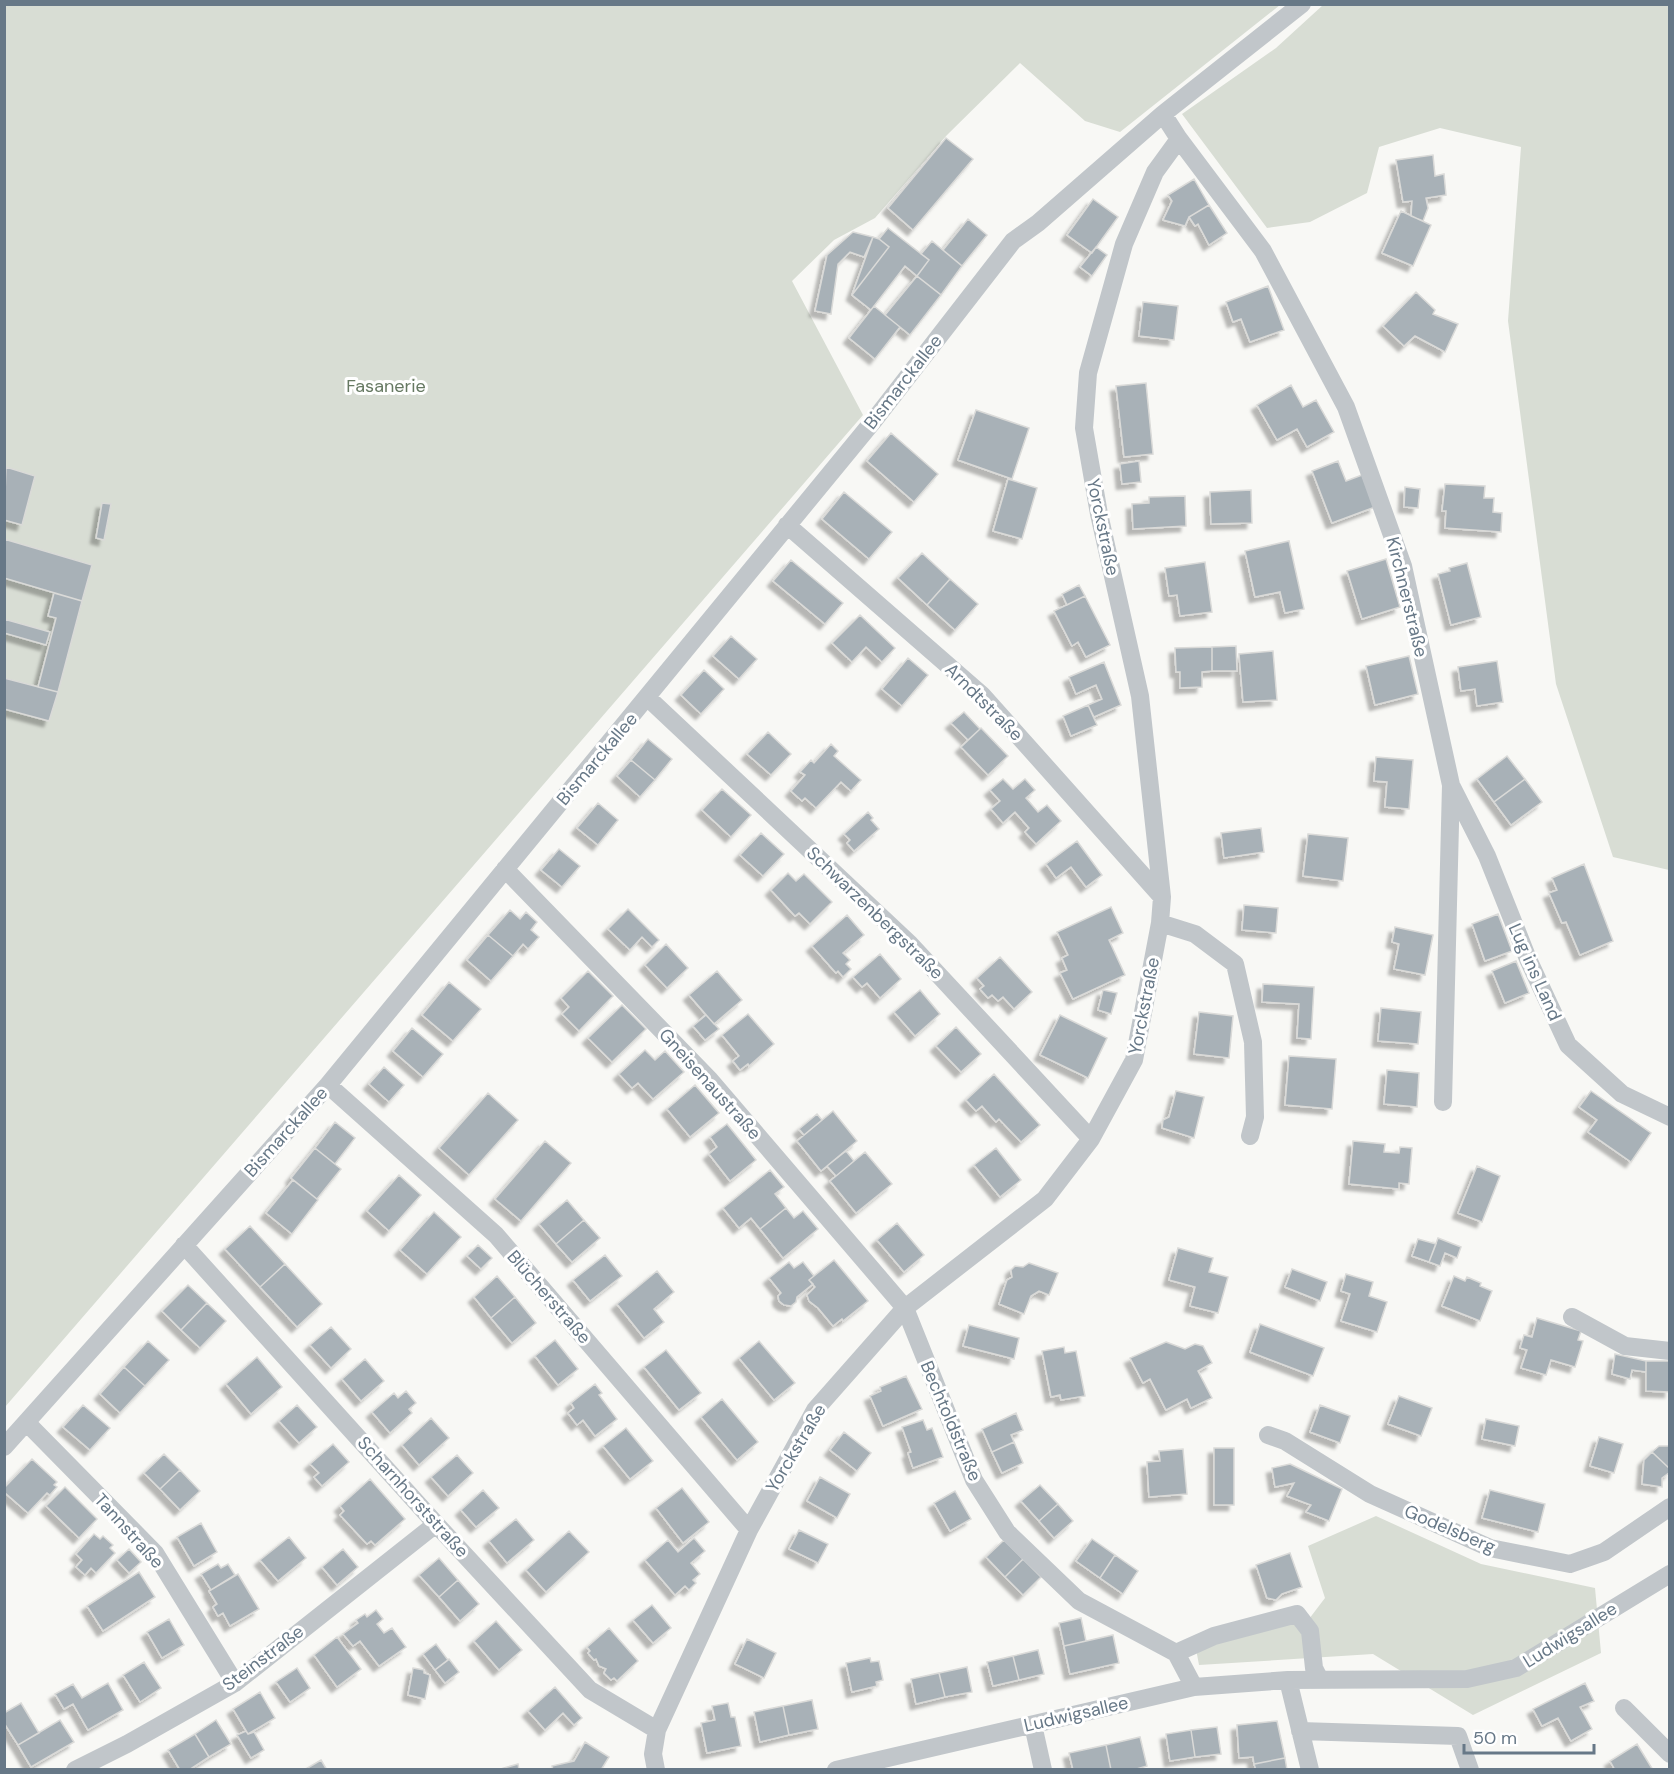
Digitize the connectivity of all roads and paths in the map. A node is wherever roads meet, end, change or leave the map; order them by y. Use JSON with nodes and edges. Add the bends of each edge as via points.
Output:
{"nodes":[{"id":1,"x":1302,"y":4,"type":"edge"},
{"id":2,"x":1163,"y":114,"type":"junction"},
{"id":3,"x":1179,"y":139,"type":"junction"},
{"id":4,"x":788,"y":525,"type":"junction"},
{"id":5,"x":648,"y":698,"type":"junction"},
{"id":6,"x":1451,"y":785,"type":"junction"},
{"id":7,"x":505,"y":870,"type":"junction"},
{"id":8,"x":1162,"y":897,"type":"junction"},
{"id":9,"x":1160,"y":923,"type":"junction"},
{"id":10,"x":328,"y":1085,"type":"junction"},
{"id":11,"x":1443,"y":1102,"type":"dead end"},
{"id":12,"x":1670,"y":1117,"type":"edge"},
{"id":13,"x":1250,"y":1136,"type":"dead end"},
{"id":14,"x":1091,"y":1139,"type":"junction"},
{"id":15,"x":184,"y":1245,"type":"junction"},
{"id":16,"x":905,"y":1308,"type":"junction"},
{"id":17,"x":1572,"y":1317,"type":"dead end"},
{"id":18,"x":1670,"y":1351,"type":"edge"},
{"id":19,"x":27,"y":1423,"type":"junction"},
{"id":20,"x":1268,"y":1435,"type":"dead end"},
{"id":21,"x":4,"y":1448,"type":"edge"},
{"id":22,"x":1670,"y":1507,"type":"edge"},
{"id":23,"x":436,"y":1524,"type":"junction"},
{"id":24,"x":749,"y":1530,"type":"junction"},
{"id":25,"x":1670,"y":1574,"type":"edge"},
{"id":26,"x":1176,"y":1653,"type":"junction"},
{"id":27,"x":1288,"y":1680,"type":"junction"},
{"id":28,"x":1320,"y":1680,"type":"junction"},
{"id":29,"x":235,"y":1683,"type":"junction"},
{"id":30,"x":1194,"y":1687,"type":"junction"},
{"id":31,"x":1624,"y":1708,"type":"dead end"},
{"id":32,"x":1033,"y":1725,"type":"junction"},
{"id":33,"x":657,"y":1730,"type":"junction"},
{"id":34,"x":1300,"y":1731,"type":"junction"},
{"id":35,"x":1670,"y":1754,"type":"edge"},
{"id":36,"x":75,"y":1770,"type":"edge"},
{"id":37,"x":656,"y":1770,"type":"edge"},
{"id":38,"x":836,"y":1770,"type":"edge"},
{"id":39,"x":1044,"y":1770,"type":"edge"},
{"id":40,"x":1310,"y":1770,"type":"edge"},
{"id":41,"x":1470,"y":1770,"type":"edge"}],
"edges":[{"from":1,"to":2,"type":"street","name":"Bismarckallee"},
{"from":2,"to":3,"type":"street","name":"Kirchnerstraße"},
{"from":2,"to":4,"type":"street","name":"Bismarckallee","via":[[1013,241]]},
{"from":3,"to":6,"type":"street","name":"Kirchnerstraße","via":[[1263,251],[1346,407],[1403,566]]},
{"from":3,"to":8,"type":"street","name":"Yorckstraße","via":[[1155,172],[1124,244],[1088,374],[1084,428],[1140,696]]},
{"from":4,"to":5,"type":"street","name":"Bismarckallee"},
{"from":4,"to":8,"type":"street","name":"Arndtstraße","via":[[982,695]]},
{"from":5,"to":7,"type":"street","name":"Bismarckallee"},
{"from":5,"to":14,"type":"street","name":"Schwarzenbergstraße","via":[[910,944]]},
{"from":6,"to":11,"type":"street","name":"Kirchnerstraße"},
{"from":6,"to":12,"type":"street","name":"Lug ins Land","via":[[1487,856],[1568,1045],[1622,1094]]},
{"from":7,"to":10,"type":"street","name":"Bismarckallee"},
{"from":7,"to":16,"type":"street","name":"Gneisenaustraße","via":[[710,1080]]},
{"from":8,"to":9,"type":"street","name":"Yorckstraße"},
{"from":9,"to":13,"type":"street","via":[[1195,934],[1235,964],[1253,1042],[1255,1117]]},
{"from":9,"to":14,"type":"street","name":"Yorckstraße","via":[[1134,1060]]},
{"from":10,"to":15,"type":"street","name":"Bismarckallee"},
{"from":10,"to":24,"type":"street","name":"Blücherstraße","via":[[496,1235]]},
{"from":14,"to":16,"type":"street","name":"Yorckstraße","via":[[1045,1199]]},
{"from":15,"to":19,"type":"street","name":"Bismarckallee"},
{"from":15,"to":23,"type":"street","name":"Scharnhorststraße"},
{"from":16,"to":24,"type":"street","name":"Yorckstraße","via":[[815,1410]]},
{"from":16,"to":26,"type":"street","name":"Bechtoldstraße","via":[[974,1480],[1007,1532],[1079,1600]]},
{"from":17,"to":18,"type":"street","via":[[1625,1346]]},
{"from":19,"to":21,"type":"street","name":"Bismarckallee"},
{"from":19,"to":29,"type":"street","name":"Tannstraße","via":[[155,1553]]},
{"from":20,"to":22,"type":"street","name":"Godelsberg","via":[[1285,1441],[1370,1494],[1490,1548],[1570,1564],[1604,1552]]},
{"from":23,"to":29,"type":"street","name":"Steinstraße"},
{"from":23,"to":33,"type":"street","name":"Scharnhorststraße","via":[[590,1690]]},
{"from":24,"to":33,"type":"street","name":"Yorckstraße"},
{"from":25,"to":28,"type":"street","name":"Ludwigsallee","via":[[1516,1668],[1467,1679]]},
{"from":26,"to":28,"type":"street","via":[[1214,1636],[1297,1614],[1310,1631],[1314,1668]]},
{"from":26,"to":30,"type":"street"},
{"from":27,"to":28,"type":"street","name":"Ludwigsallee"},
{"from":27,"to":30,"type":"street","name":"Ludwigsallee"},
{"from":27,"to":34,"type":"street"},
{"from":29,"to":36,"type":"street","name":"Steinstraße"},
{"from":30,"to":32,"type":"street","name":"Ludwigsallee"},
{"from":31,"to":35,"type":"street"},
{"from":32,"to":38,"type":"street","name":"Ludwigsallee"},
{"from":32,"to":39,"type":"street"},
{"from":33,"to":37,"type":"street","name":"Yorckstraße","via":[[653,1754]]},
{"from":34,"to":40,"type":"street"},
{"from":34,"to":41,"type":"street","via":[[1458,1736]]}]}
